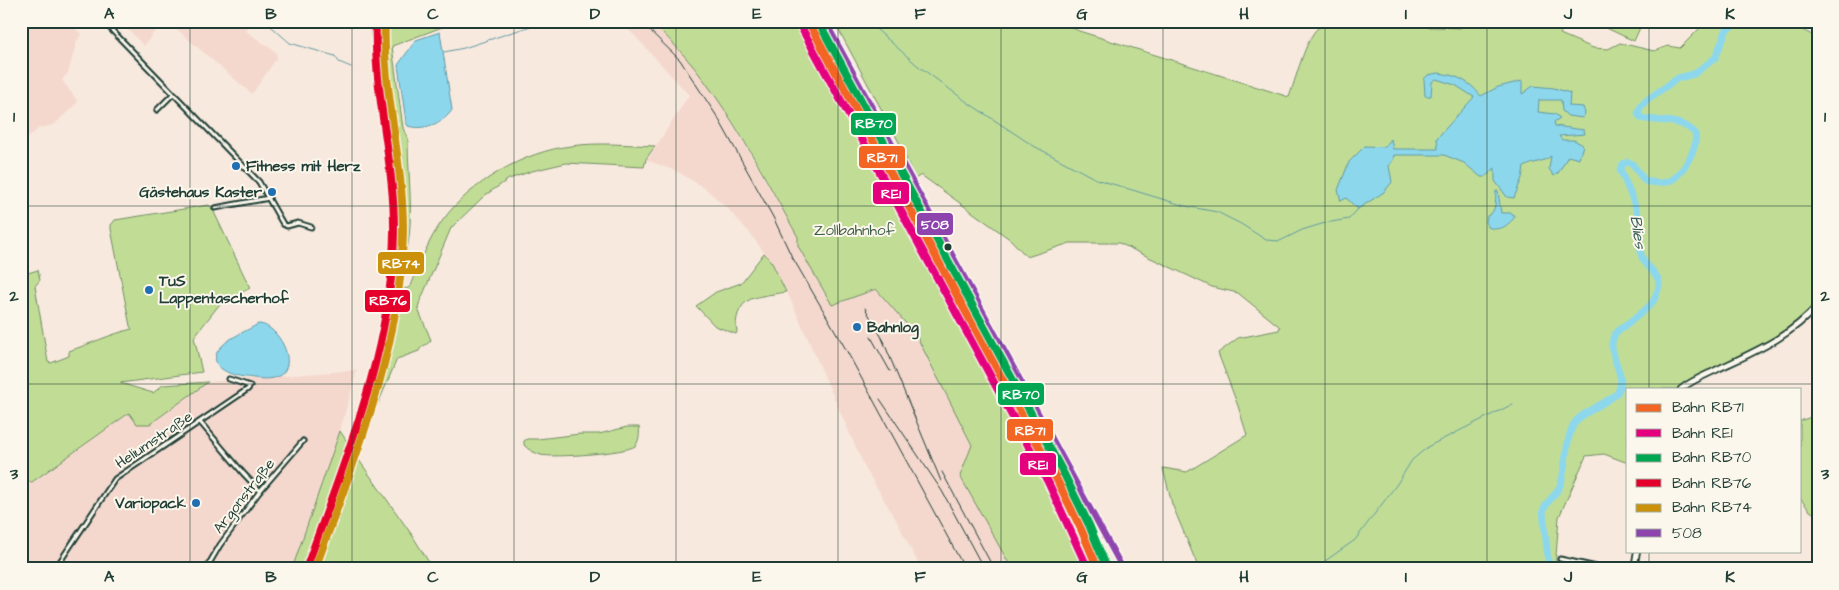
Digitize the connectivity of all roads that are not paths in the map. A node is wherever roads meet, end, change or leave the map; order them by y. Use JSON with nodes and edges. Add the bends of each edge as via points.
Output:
{"nodes":[{"id":1,"x":103,"y":21,"type":"edge"},
{"id":2,"x":825,"y":21,"type":"edge"},
{"id":3,"x":174,"y":94,"type":"junction"},
{"id":4,"x":157,"y":110,"type":"dead end"},
{"id":5,"x":269,"y":198,"type":"junction"},
{"id":6,"x":214,"y":208,"type":"dead end"},
{"id":7,"x":311,"y":227,"type":"dead end"},
{"id":8,"x":1818,"y":305,"type":"edge"},
{"id":9,"x":229,"y":379,"type":"dead end"},
{"id":10,"x":1683,"y":388,"type":"edge"},
{"id":11,"x":200,"y":422,"type":"junction"},
{"id":12,"x":303,"y":441,"type":"dead end"},
{"id":13,"x":260,"y":491,"type":"junction"},
{"id":14,"x":1637,"y":552,"type":"edge"},
{"id":15,"x":1560,"y":559,"type":"dead end"},
{"id":16,"x":55,"y":569,"type":"edge"},
{"id":17,"x":206,"y":569,"type":"edge"},
{"id":18,"x":1123,"y":569,"type":"edge"},
{"id":19,"x":1606,"y":569,"type":"edge"},
{"id":20,"x":1634,"y":569,"type":"edge"}],
"edges":[{"from":1,"to":3,"type":"street"},
{"from":2,"to":18,"type":"main road"},
{"from":3,"to":4,"type":"street"},
{"from":3,"to":5,"type":"street","via":[[259,182]]},
{"from":5,"to":6,"type":"street"},
{"from":5,"to":7,"type":"street","via":[[284,226],[298,223]]},
{"from":8,"to":10,"type":"street","via":[[1785,335]]},
{"from":9,"to":11,"type":"street","name":"Heliumstraße","via":[[250,386]]},
{"from":11,"to":13,"type":"street"},
{"from":11,"to":16,"type":"street","name":"Heliumstraße","via":[[115,479]]},
{"from":12,"to":13,"type":"street","name":"Argonstraße"},
{"from":13,"to":17,"type":"street","name":"Argonstraße"},
{"from":14,"to":20,"type":"street"},
{"from":15,"to":19,"type":"street"}]}
